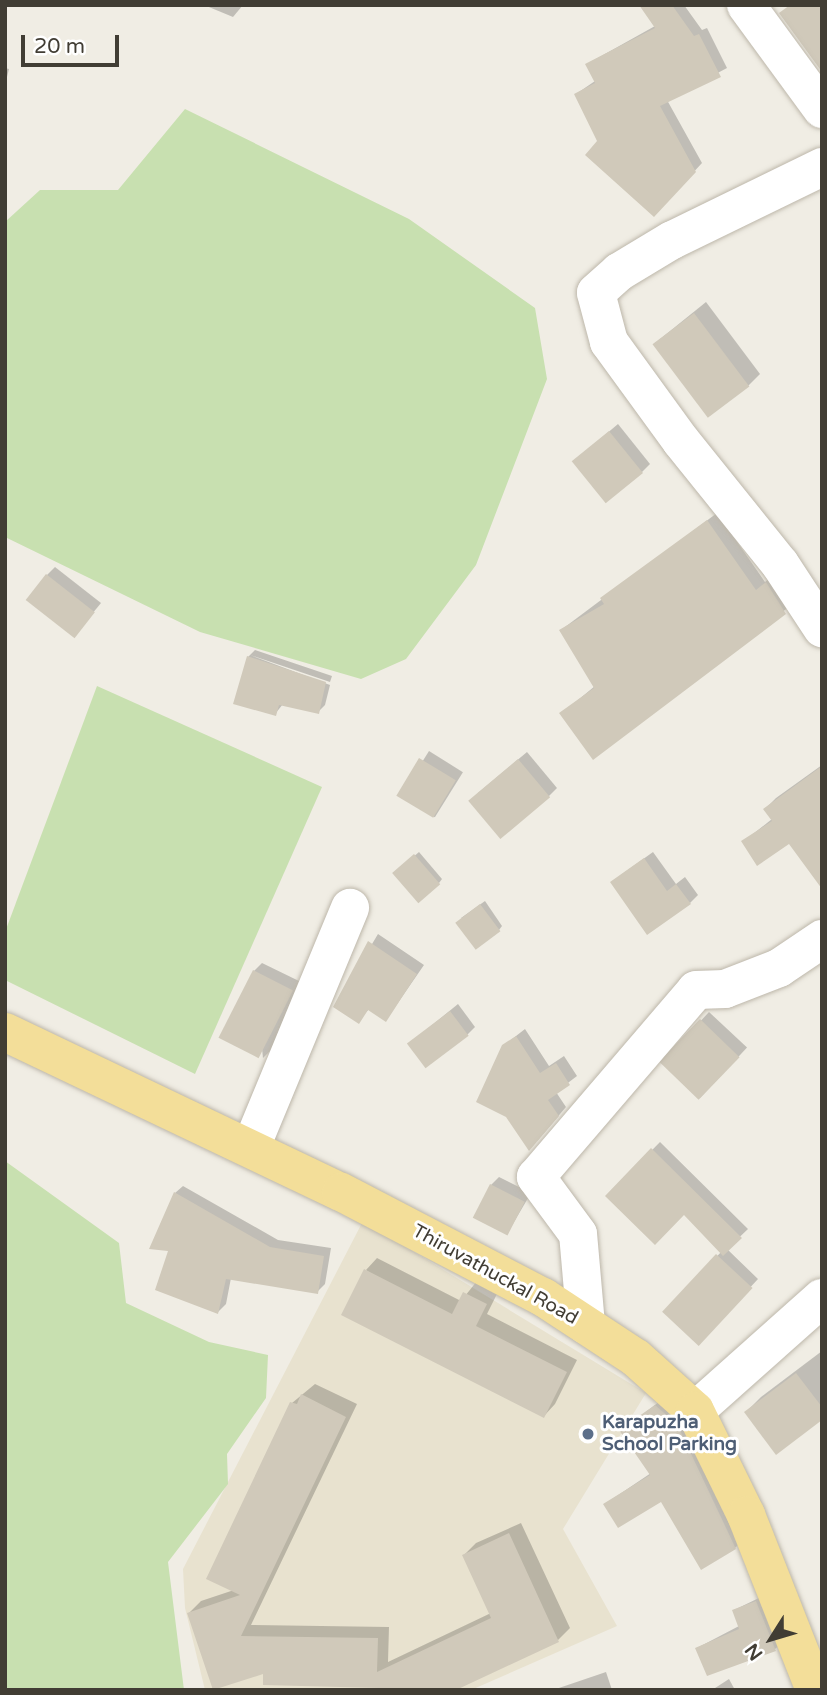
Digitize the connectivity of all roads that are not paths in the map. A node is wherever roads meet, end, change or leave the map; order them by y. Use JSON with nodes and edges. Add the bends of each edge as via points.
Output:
{"nodes":[{"id":1,"x":746,"y":5,"type":"edge"},
{"id":2,"x":822,"y":109,"type":"edge"},
{"id":3,"x":822,"y":167,"type":"edge"},
{"id":4,"x":822,"y":628,"type":"edge"},
{"id":5,"x":350,"y":908,"type":"dead end"},
{"id":6,"x":822,"y":939,"type":"edge"},
{"id":7,"x":5,"y":1032,"type":"edge"},
{"id":8,"x":251,"y":1147,"type":"junction"},
{"id":9,"x":822,"y":1298,"type":"edge"},
{"id":10,"x":586,"y":1325,"type":"junction"},
{"id":11,"x":695,"y":1411,"type":"junction"},
{"id":12,"x":815,"y":1690,"type":"edge"}],
"edges":[{"from":1,"to":2,"type":"street"},
{"from":3,"to":4,"type":"street","via":[[672,240],[596,293],[609,342],[780,564]]},
{"from":5,"to":8,"type":"street"},
{"from":6,"to":10,"type":"street","via":[[779,968],[725,989],[696,990],[536,1177],[578,1234]]},
{"from":7,"to":8,"type":"main road","name":"Thiruvathuckal Road"},
{"from":8,"to":10,"type":"main road","name":"Thiruvathuckal Road","via":[[543,1297]]},
{"from":9,"to":11,"type":"street"},
{"from":10,"to":11,"type":"main road","name":"Thiruvathuckal Road","via":[[636,1358]]},
{"from":11,"to":12,"type":"main road","name":"Thiruvathuckal Road","via":[[746,1515]]}]}
